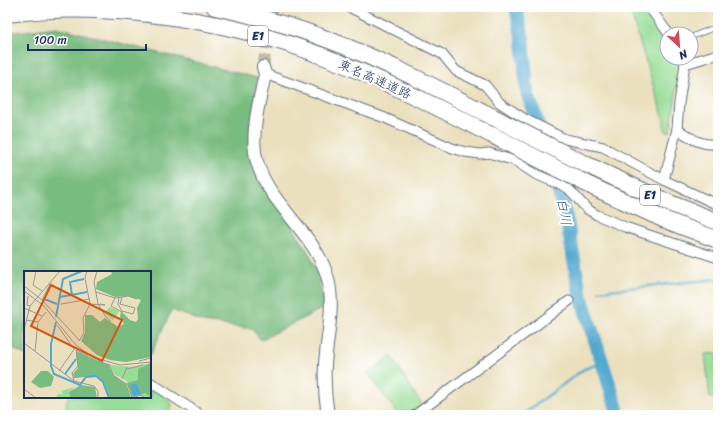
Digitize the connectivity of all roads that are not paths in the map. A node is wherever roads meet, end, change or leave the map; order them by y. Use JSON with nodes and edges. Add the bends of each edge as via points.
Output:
{"nodes":[{"id":1,"x":215,"y":7,"type":"edge"},
{"id":2,"x":349,"y":7,"type":"edge"},
{"id":3,"x":649,"y":7,"type":"edge"},
{"id":4,"x":7,"y":14,"type":"edge"},
{"id":5,"x":663,"y":26,"type":"edge"},
{"id":6,"x":718,"y":26,"type":"edge"},
{"id":7,"x":699,"y":34,"type":"edge"},
{"id":8,"x":718,"y":54,"type":"edge"},
{"id":9,"x":699,"y":58,"type":"edge"},
{"id":10,"x":683,"y":66,"type":"edge"},
{"id":11,"x":264,"y":70,"type":"joint"},
{"id":12,"x":677,"y":129,"type":"junction"},
{"id":13,"x":565,"y":139,"type":"junction"},
{"id":14,"x":718,"y":144,"type":"edge"},
{"id":15,"x":664,"y":180,"type":"junction"},
{"id":16,"x":571,"y":191,"type":"junction"},
{"id":17,"x":718,"y":205,"type":"edge"},
{"id":18,"x":718,"y":222,"type":"edge"},
{"id":19,"x":718,"y":240,"type":"edge"},
{"id":20,"x":718,"y":258,"type":"edge"},
{"id":21,"x":569,"y":301,"type":"dead end"},
{"id":22,"x":151,"y":383,"type":"edge"},
{"id":23,"x":201,"y":415,"type":"edge"},
{"id":24,"x":328,"y":415,"type":"edge"},
{"id":25,"x":415,"y":415,"type":"edge"}],
"edges":[{"from":1,"to":18,"type":"highway","name":"東名高速道路","number":"E1","bridge":true,"via":[[292,27],[409,74],[585,164],[669,203]]},
{"from":2,"to":13,"type":"street","via":[[442,54],[456,71],[484,86],[500,103],[525,120]]},
{"from":3,"to":5,"type":"street"},
{"from":4,"to":19,"type":"highway","name":"東名高速道路","number":"E1","bridge":true,"via":[[61,10],[138,13],[213,25],[256,35],[323,56],[365,73],[593,187],[663,219]]},
{"from":6,"to":7,"type":"lane"},
{"from":8,"to":9,"type":"street"},
{"from":10,"to":12,"type":"street"},
{"from":11,"to":16,"type":"street","via":[[385,118],[452,148],[465,152],[489,153],[515,160],[535,174]]},
{"from":11,"to":24,"type":"street","via":[[256,125],[255,153],[271,190],[314,247],[325,268],[329,288],[324,392]]},
{"from":12,"to":14,"type":"street","via":[[694,140],[708,145]]},
{"from":12,"to":15,"type":"street"},
{"from":13,"to":15,"type":"street","via":[[603,147]]},
{"from":13,"to":16,"type":"street"},
{"from":15,"to":17,"type":"street"},
{"from":16,"to":20,"type":"street","via":[[587,209],[597,215]]},
{"from":21,"to":25,"type":"street"},
{"from":22,"to":23,"type":"street"}]}
